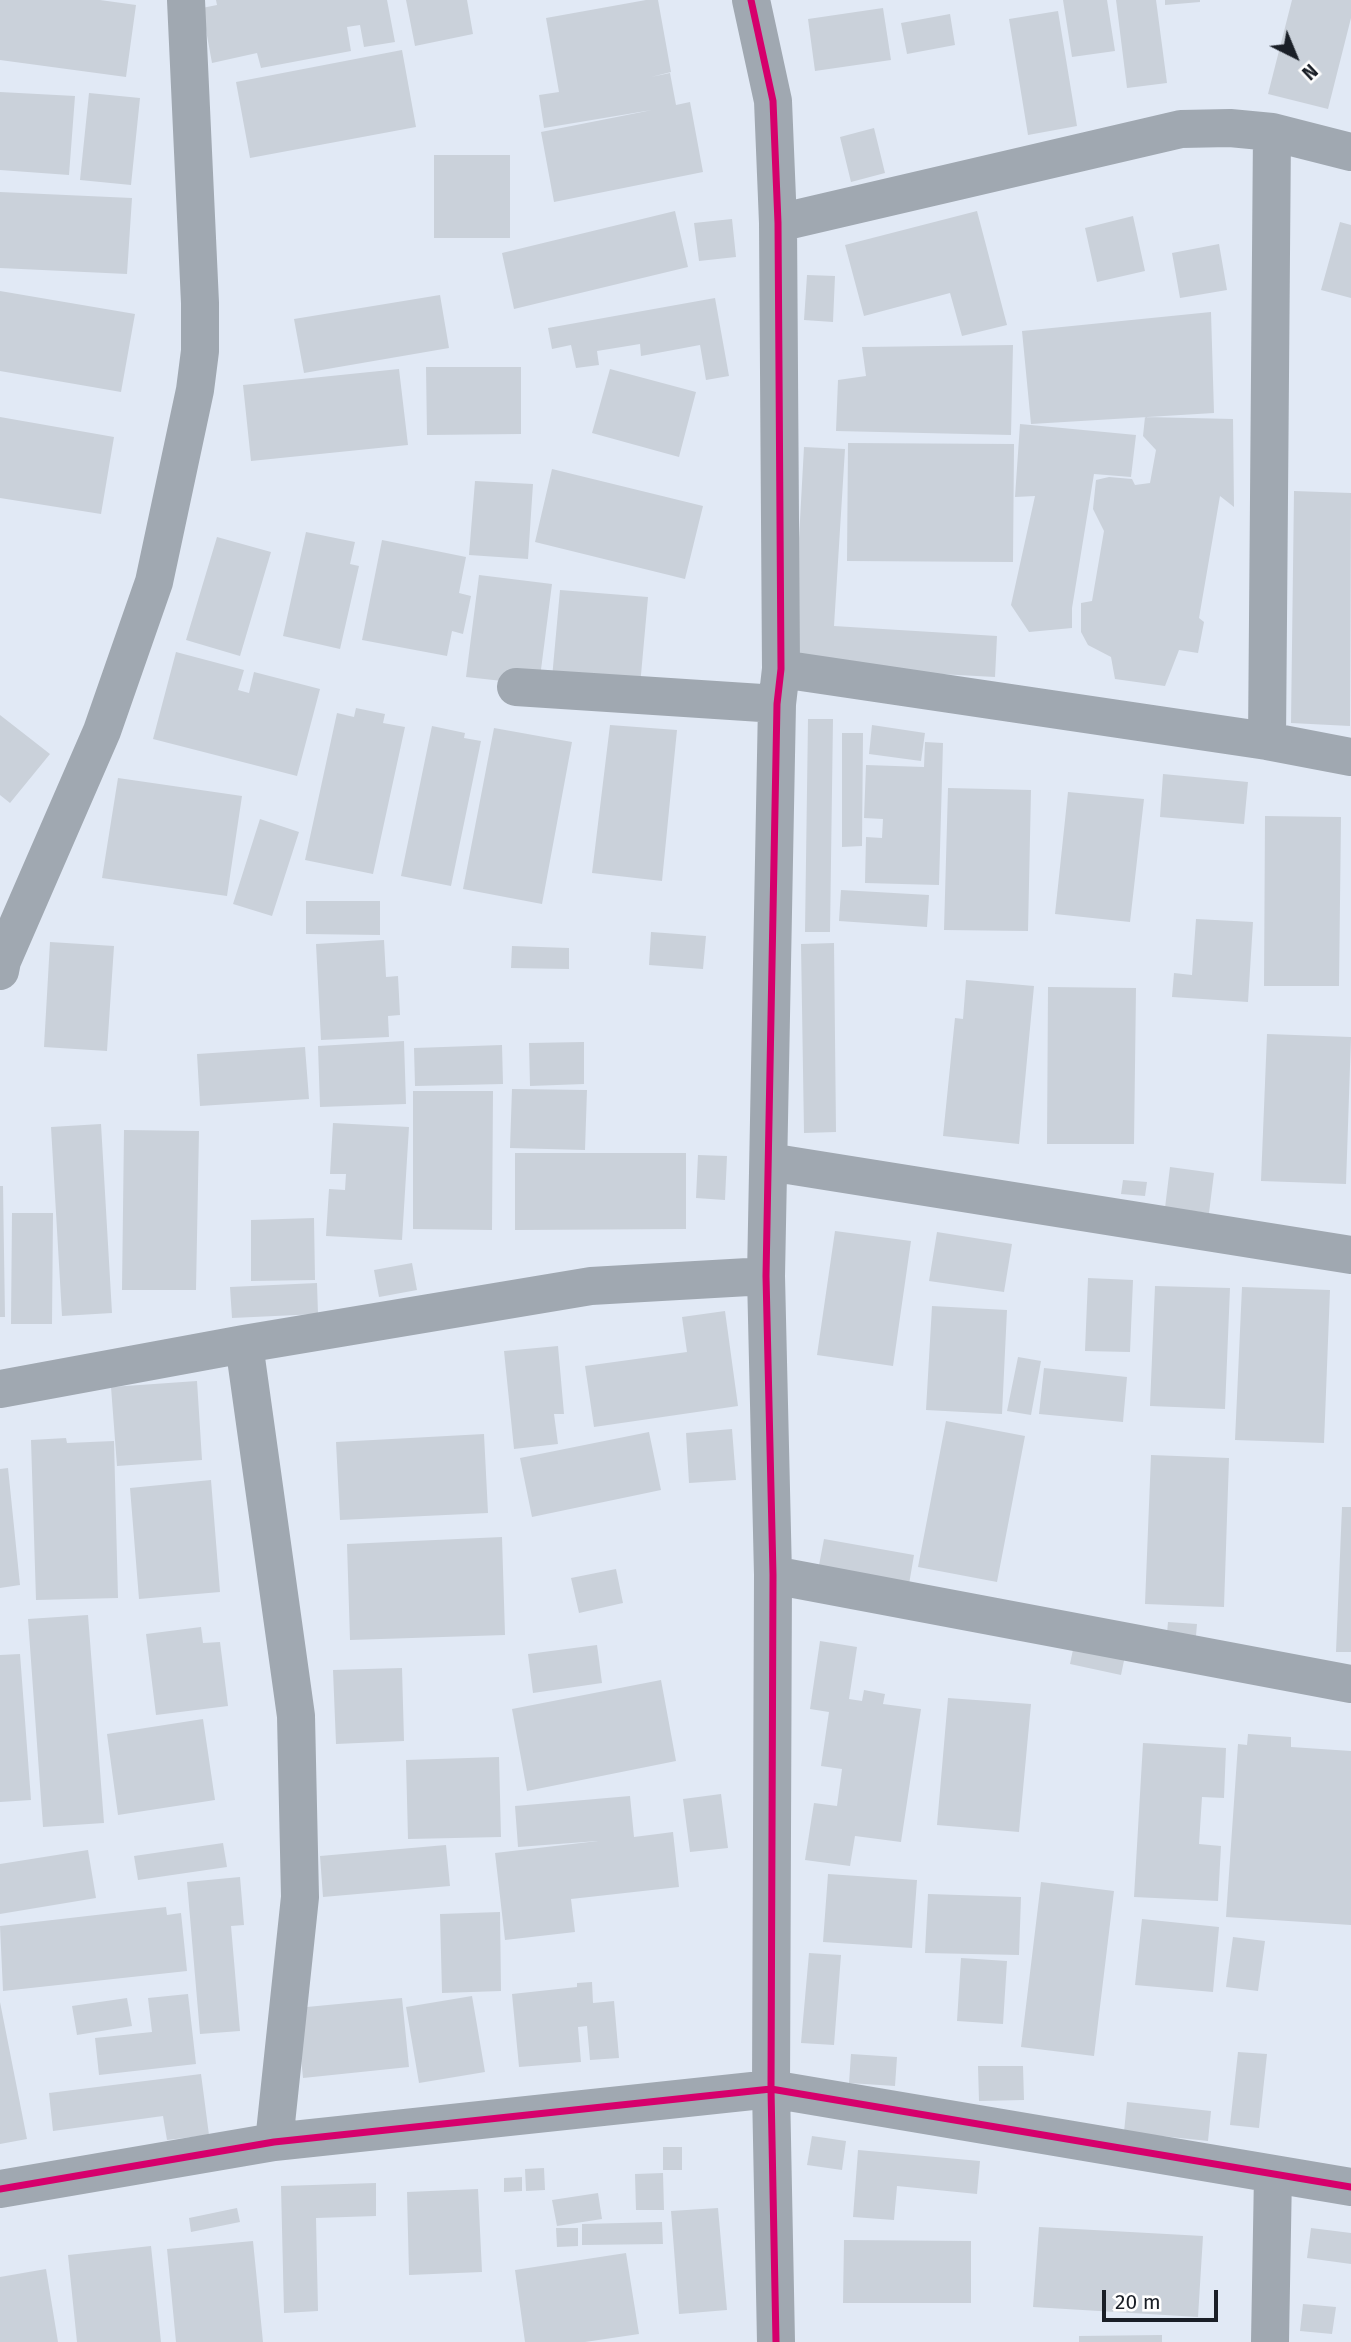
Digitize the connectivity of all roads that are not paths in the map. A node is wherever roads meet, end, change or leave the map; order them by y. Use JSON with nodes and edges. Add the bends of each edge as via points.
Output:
{"nodes":[{"id":1,"x":186,"y":0,"type":"edge"},
{"id":2,"x":751,"y":0,"type":"edge"},
{"id":3,"x":1272,"y":132,"type":"junction"},
{"id":4,"x":1351,"y":152,"type":"edge"},
{"id":5,"x":778,"y":223,"type":"junction"},
{"id":6,"x":516,"y":687,"type":"dead end"},
{"id":7,"x":779,"y":687,"type":"junction"},
{"id":8,"x":1267,"y":741,"type":"junction"},
{"id":9,"x":1351,"y":757,"type":"edge"},
{"id":10,"x":0,"y":971,"type":"edge"},
{"id":11,"x":769,"y":1162,"type":"junction"},
{"id":12,"x":1351,"y":1255,"type":"edge"},
{"id":13,"x":766,"y":1276,"type":"junction"},
{"id":14,"x":244,"y":1344,"type":"junction"},
{"id":15,"x":0,"y":1389,"type":"edge"},
{"id":16,"x":773,"y":1575,"type":"junction"},
{"id":17,"x":1351,"y":1684,"type":"edge"},
{"id":18,"x":771,"y":2089,"type":"junction"},
{"id":19,"x":274,"y":2141,"type":"junction"},
{"id":20,"x":1273,"y":2174,"type":"junction"},
{"id":21,"x":1351,"y":2187,"type":"edge"},
{"id":22,"x":0,"y":2189,"type":"edge"},
{"id":23,"x":776,"y":2342,"type":"edge"},
{"id":24,"x":1270,"y":2342,"type":"edge"}],
"edges":[{"from":1,"to":10,"type":"street","via":[[200,303],[195,390],[155,582],[102,731]]},
{"from":2,"to":5,"type":"street","via":[[773,101]]},
{"from":3,"to":4,"type":"street"},
{"from":3,"to":5,"type":"street","via":[[1181,129]]},
{"from":3,"to":8,"type":"street"},
{"from":5,"to":7,"type":"street"},
{"from":6,"to":7,"type":"street"},
{"from":7,"to":8,"type":"street"},
{"from":7,"to":11,"type":"street"},
{"from":8,"to":9,"type":"street"},
{"from":11,"to":12,"type":"street"},
{"from":11,"to":13,"type":"street"},
{"from":13,"to":14,"type":"street","via":[[591,1286]]},
{"from":13,"to":16,"type":"street"},
{"from":14,"to":15,"type":"street"},
{"from":14,"to":19,"type":"street","via":[[296,1717],[300,1897]]},
{"from":16,"to":17,"type":"street"},
{"from":16,"to":18,"type":"street"},
{"from":18,"to":19,"type":"street"},
{"from":18,"to":20,"type":"street"},
{"from":18,"to":23,"type":"street"},
{"from":19,"to":22,"type":"street"},
{"from":20,"to":21,"type":"street"},
{"from":20,"to":24,"type":"street"}]}
